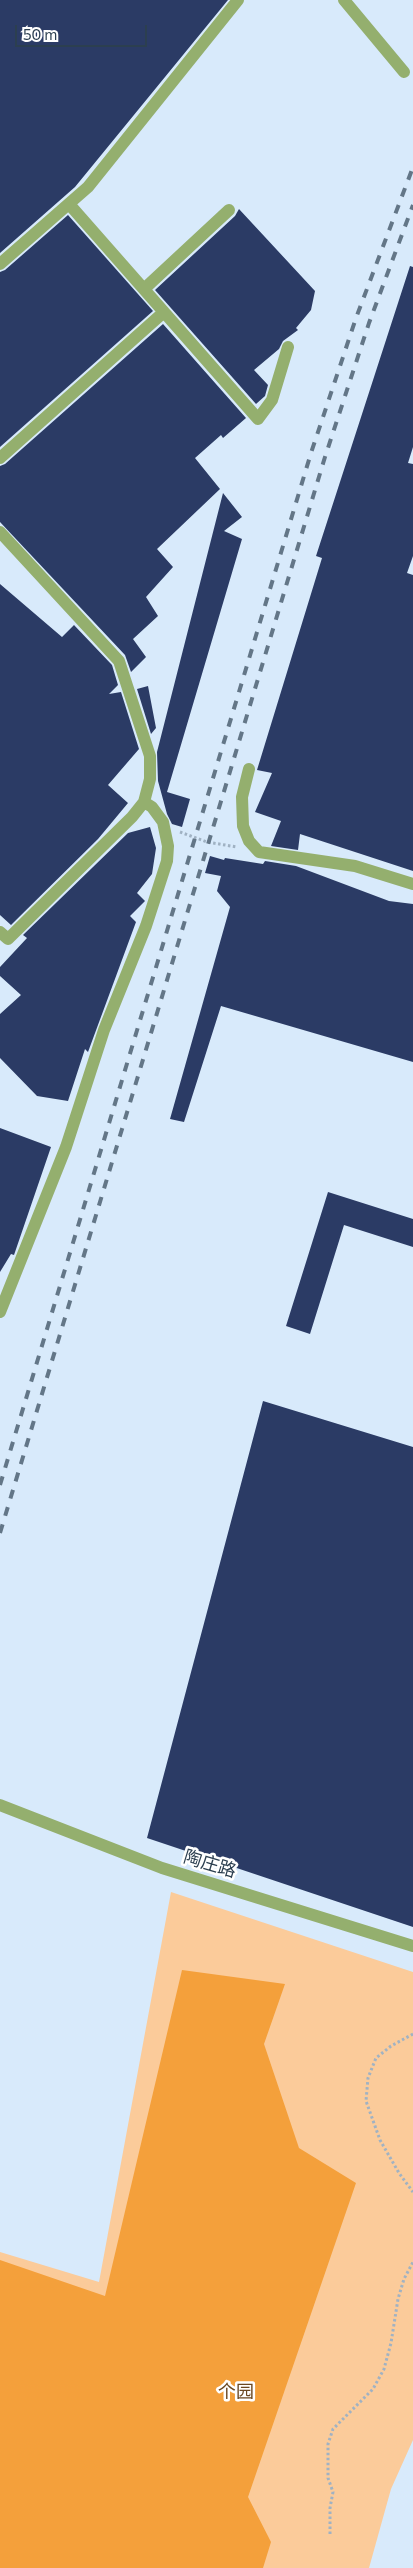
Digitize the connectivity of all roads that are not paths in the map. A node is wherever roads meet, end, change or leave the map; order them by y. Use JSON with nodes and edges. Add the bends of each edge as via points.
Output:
{"nodes":[{"id":1,"x":238,"y":0,"type":"edge"},
{"id":2,"x":344,"y":0,"type":"edge"},
{"id":3,"x":404,"y":72,"type":"dead end"},
{"id":4,"x":69,"y":204,"type":"junction"},
{"id":5,"x":229,"y":210,"type":"dead end"},
{"id":6,"x":0,"y":264,"type":"edge"},
{"id":7,"x":144,"y":289,"type":"junction"},
{"id":8,"x":164,"y":312,"type":"junction"},
{"id":9,"x":288,"y":347,"type":"dead end"},
{"id":10,"x":0,"y":458,"type":"edge"},
{"id":11,"x":0,"y":532,"type":"edge"},
{"id":12,"x":249,"y":769,"type":"dead end"},
{"id":13,"x":144,"y":802,"type":"junction"},
{"id":14,"x":413,"y":884,"type":"edge"},
{"id":15,"x":0,"y":932,"type":"edge"},
{"id":16,"x":0,"y":1312,"type":"edge"},
{"id":17,"x":0,"y":1806,"type":"edge"},
{"id":18,"x":413,"y":1946,"type":"edge"}],
"edges":[{"from":1,"to":4,"type":"street","via":[[88,188]]},
{"from":2,"to":3,"type":"street"},
{"from":4,"to":6,"type":"street"},
{"from":4,"to":7,"type":"street"},
{"from":5,"to":7,"type":"street"},
{"from":7,"to":8,"type":"street"},
{"from":8,"to":9,"type":"street","via":[[258,419],[272,400]]},
{"from":8,"to":10,"type":"street"},
{"from":11,"to":13,"type":"street","via":[[119,661],[150,756],[150,779]]},
{"from":12,"to":14,"type":"street","via":[[242,797],[243,826],[249,841],[259,852],[354,866]]},
{"from":13,"to":15,"type":"street","via":[[8,939]]},
{"from":13,"to":16,"type":"street","via":[[163,822],[168,846],[164,870],[146,926],[104,1030],[66,1147]]},
{"from":17,"to":18,"type":"street","name":"陶庄路","via":[[162,1868]]}]}
